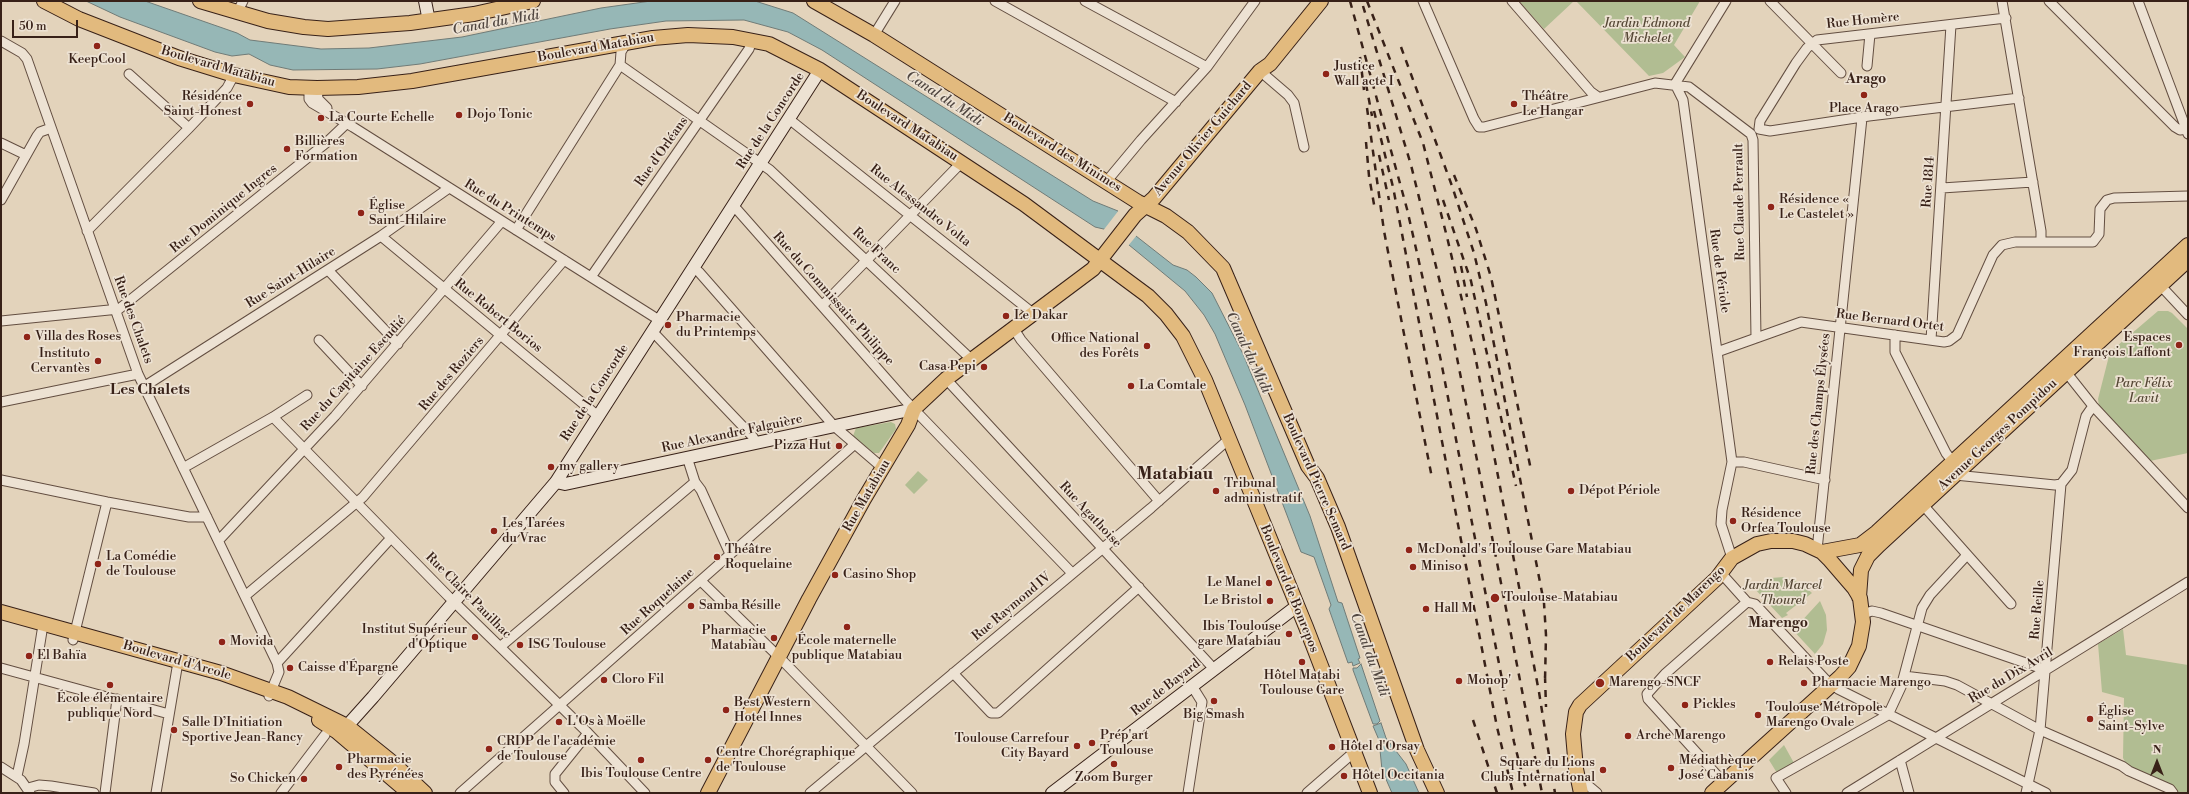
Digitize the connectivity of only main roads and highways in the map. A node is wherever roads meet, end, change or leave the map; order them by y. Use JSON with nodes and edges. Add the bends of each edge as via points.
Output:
{"nodes":[{"id":1,"x":44,"y":1,"type":"edge"},
{"id":2,"x":200,"y":1,"type":"edge"},
{"id":3,"x":533,"y":1,"type":"edge"},
{"id":4,"x":814,"y":1,"type":"edge"},
{"id":5,"x":1310,"y":1,"type":"edge"},
{"id":6,"x":1321,"y":1,"type":"edge"},
{"id":7,"x":240,"y":7,"type":"edge"},
{"id":8,"x":1260,"y":71,"type":"junction"},
{"id":9,"x":1146,"y":206,"type":"junction"},
{"id":10,"x":1111,"y":245,"type":"joint"},
{"id":11,"x":2188,"y":245,"type":"edge"},
{"id":12,"x":1100,"y":260,"type":"junction"},
{"id":13,"x":2188,"y":260,"type":"edge"},
{"id":14,"x":2156,"y":282,"type":"junction"},
{"id":15,"x":1954,"y":468,"type":"junction"},
{"id":16,"x":1820,"y":551,"type":"junction"},
{"id":17,"x":1860,"y":598,"type":"junction"},
{"id":18,"x":1,"y":612,"type":"edge"},
{"id":19,"x":1,"y":620,"type":"edge"},
{"id":20,"x":74,"y":637,"type":"junction"},
{"id":21,"x":270,"y":694,"type":"junction"},
{"id":22,"x":332,"y":728,"type":"junction"},
{"id":23,"x":409,"y":793,"type":"edge"},
{"id":24,"x":425,"y":793,"type":"edge"},
{"id":25,"x":708,"y":793,"type":"edge"},
{"id":26,"x":1370,"y":793,"type":"edge"},
{"id":27,"x":1437,"y":793,"type":"edge"},
{"id":28,"x":1581,"y":793,"type":"edge"},
{"id":29,"x":1712,"y":793,"type":"edge"}],
"edges":[{"from":1,"to":12,"type":"main road","name":"Boulevard Matabiau","via":[[79,19],[142,45],[234,75],[282,86],[313,88],[412,81],[627,42],[688,35],[715,35],[752,40],[785,50],[820,70],[962,162]]},
{"from":2,"to":7,"type":"main road"},
{"from":3,"to":7,"type":"main road","via":[[429,21],[328,29],[287,25]]},
{"from":4,"to":9,"type":"main road","name":"Boulevard des Minimes","via":[[874,35]]},
{"from":5,"to":8,"type":"main road","name":"Avenue Olivier Guichard"},
{"from":6,"to":8,"type":"main road","name":"Avenue Olivier Guichard","via":[[1270,64]]},
{"from":8,"to":9,"type":"main road","name":"Avenue Olivier Guichard"},
{"from":9,"to":10,"type":"main road","name":"Avenue Olivier Guichard","via":[[1135,215]]},
{"from":9,"to":27,"type":"main road","name":"Boulevard Pierre Semard","via":[[1160,212],[1188,232],[1223,268],[1306,461],[1317,478],[1338,526],[1416,750]]},
{"from":10,"to":12,"type":"main road","name":"Rue Matabiau"},
{"from":11,"to":14,"type":"main road"},
{"from":12,"to":25,"type":"main road","name":"Rue Matabiau","via":[[1093,269],[946,380],[914,409],[908,425],[825,571]]},
{"from":12,"to":26,"type":"main road","name":"Boulevard de Bonrepos","via":[[1148,296],[1166,314],[1194,356],[1297,606]]},
{"from":13,"to":14,"type":"main road"},
{"from":14,"to":15,"type":"main road","name":"Avenue Georges Pompidou"},
{"from":14,"to":15,"type":"main road","name":"Avenue Georges Pompidou","via":[[2066,372]]},
{"from":15,"to":16,"type":"main road","name":"Avenue Georges Pompidou","via":[[1867,540],[1852,548]]},
{"from":15,"to":17,"type":"main road","name":"Avenue Georges Pompidou","via":[[1923,504],[1868,556],[1860,574]]},
{"from":16,"to":17,"type":"main road","name":"Boulevard de Marengo"},
{"from":16,"to":28,"type":"main road","name":"Boulevard de Marengo","via":[[1794,541],[1771,541],[1746,549],[1732,558],[1721,572],[1580,706],[1576,712],[1573,729]]},
{"from":17,"to":29,"type":"main road","name":"Boulevard de Marengo","via":[[1863,614],[1862,634],[1849,666]]},
{"from":18,"to":20,"type":"main road","name":"Boulevard d'Arcole"},
{"from":19,"to":20,"type":"main road","name":"Boulevard d'Arcole"},
{"from":20,"to":21,"type":"main road","name":"Boulevard d'Arcole","via":[[176,673]]},
{"from":20,"to":21,"type":"main road","name":"Boulevard d'Arcole","via":[[221,673]]},
{"from":21,"to":22,"type":"main road","name":"Boulevard d'Arcole"},
{"from":21,"to":22,"type":"main road","name":"Boulevard d'Arcole","via":[[317,710]]},
{"from":22,"to":23,"type":"main road"},
{"from":22,"to":24,"type":"main road","via":[[390,760]]}]}
